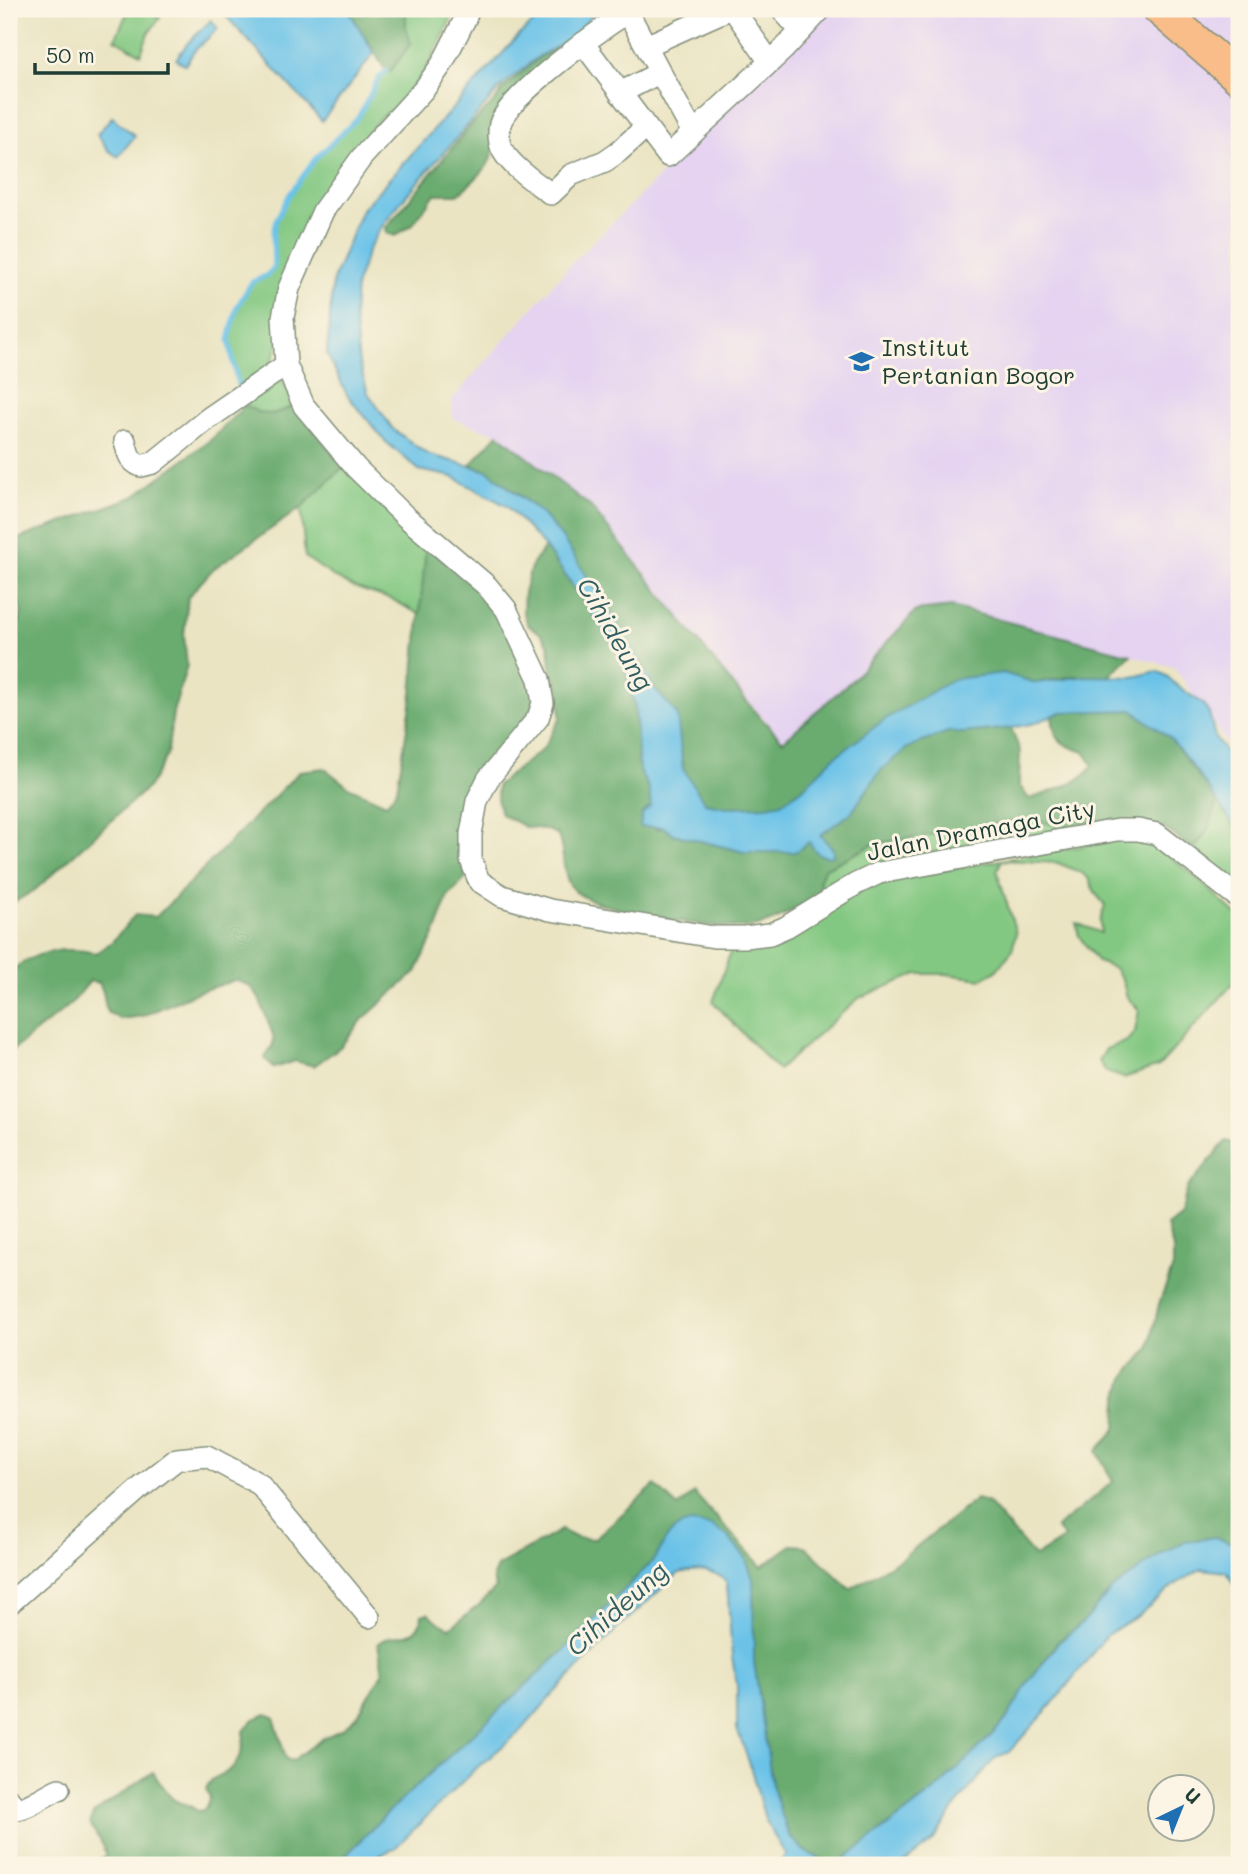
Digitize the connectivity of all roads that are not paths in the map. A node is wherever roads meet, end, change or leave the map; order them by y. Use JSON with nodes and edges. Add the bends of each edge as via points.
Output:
{"nodes":[{"id":1,"x":468,"y":9,"type":"edge"},
{"id":2,"x":731,"y":9,"type":"edge"},
{"id":3,"x":781,"y":9,"type":"edge"},
{"id":4,"x":821,"y":9,"type":"edge"},
{"id":5,"x":1159,"y":9,"type":"edge"},
{"id":6,"x":627,"y":10,"type":"edge"},
{"id":7,"x":801,"y":31,"type":"junction"},
{"id":8,"x":583,"y":43,"type":"junction"},
{"id":9,"x":648,"y":45,"type":"junction"},
{"id":10,"x":770,"y":62,"type":"junction"},
{"id":11,"x":655,"y":75,"type":"dead end"},
{"id":12,"x":1239,"y":78,"type":"edge"},
{"id":13,"x":620,"y":93,"type":"junction"},
{"id":14,"x":646,"y":127,"type":"junction"},
{"id":15,"x":694,"y":133,"type":"junction"},
{"id":16,"x":286,"y":365,"type":"junction"},
{"id":17,"x":125,"y":441,"type":"dead end"},
{"id":18,"x":1239,"y":898,"type":"edge"},
{"id":19,"x":9,"y":1604,"type":"edge"},
{"id":20,"x":369,"y":1617,"type":"dead end"},
{"id":21,"x":59,"y":1789,"type":"dead end"},
{"id":22,"x":9,"y":1800,"type":"edge"}],
"edges":[{"from":1,"to":16,"type":"street","name":"Jalan Dramaga City","via":[[425,88],[362,157],[323,211],[289,288],[283,317]]},
{"from":2,"to":9,"type":"street"},
{"from":2,"to":10,"type":"street"},
{"from":3,"to":7,"type":"street"},
{"from":4,"to":7,"type":"street"},
{"from":5,"to":12,"type":"highway"},
{"from":6,"to":8,"type":"street"},
{"from":6,"to":9,"type":"street"},
{"from":7,"to":10,"type":"street"},
{"from":8,"to":13,"type":"street"},
{"from":8,"to":14,"type":"street","via":[[517,101],[500,123],[503,150],[551,194],[571,175],[618,152]]},
{"from":9,"to":15,"type":"street"},
{"from":10,"to":15,"type":"street"},
{"from":11,"to":13,"type":"street"},
{"from":13,"to":14,"type":"street"},
{"from":14,"to":15,"type":"street","via":[[668,156]]},
{"from":16,"to":17,"type":"street","via":[[153,463],[134,463]]},
{"from":16,"to":18,"type":"street","name":"Jalan Dramaga City","via":[[304,405],[356,468],[506,608],[539,679],[543,703],[538,718],[488,779],[477,801],[471,834],[471,860],[479,881],[502,896],[550,910],[714,937],[745,937],[786,927],[879,873],[1138,830],[1157,834]]},
{"from":19,"to":20,"type":"street","via":[[177,1459],[207,1456],[259,1484]]},
{"from":21,"to":22,"type":"street","via":[[24,1808],[17,1809]]}]}
